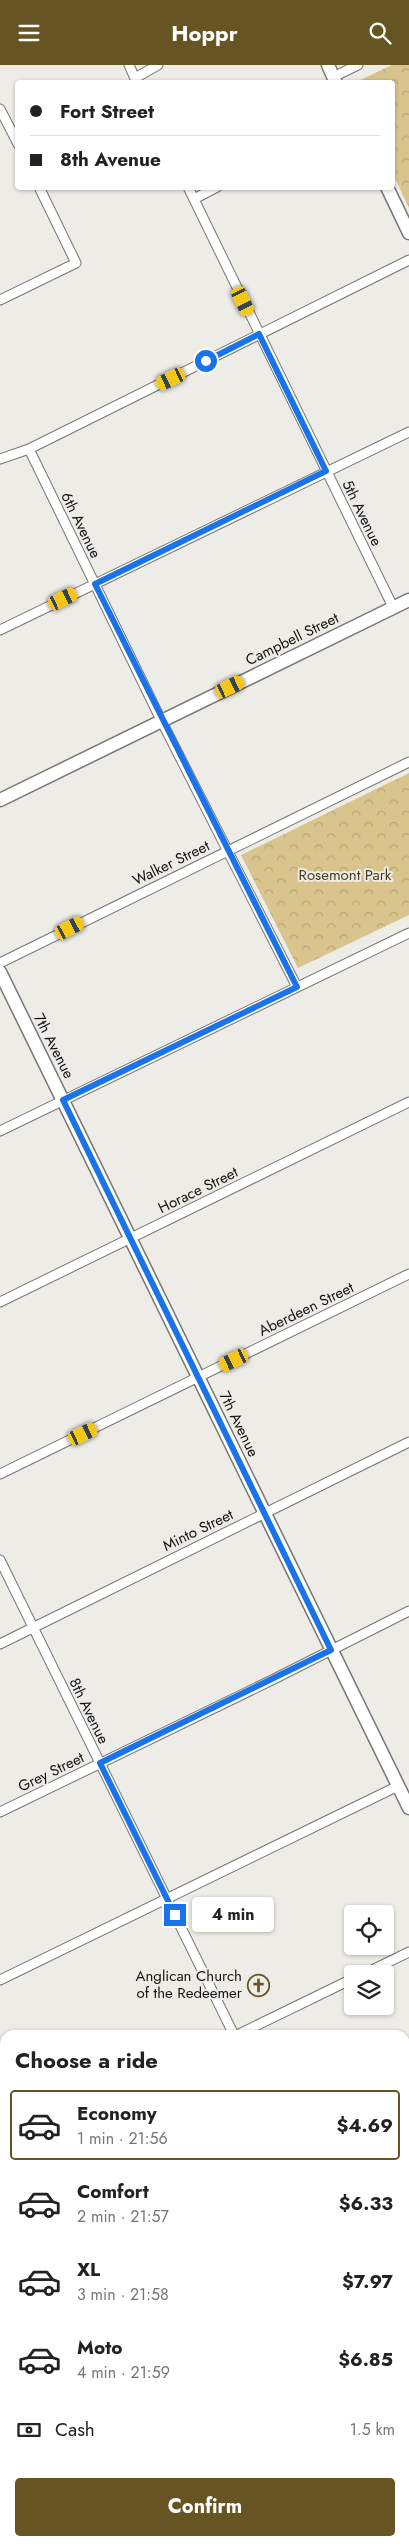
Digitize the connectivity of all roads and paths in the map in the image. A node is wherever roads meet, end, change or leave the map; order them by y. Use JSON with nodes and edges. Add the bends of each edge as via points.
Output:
{"nodes":[{"id":1,"x":129,"y":65,"type":"edge"},
{"id":2,"x":158,"y":65,"type":"edge"},
{"id":3,"x":358,"y":65,"type":"edge"},
{"id":4,"x":332,"y":75,"type":"edge"},
{"id":5,"x":136,"y":80,"type":"edge"},
{"id":6,"x":0,"y":109,"type":"edge"},
{"id":7,"x":15,"y":139,"type":"edge"},
{"id":8,"x":40,"y":190,"type":"edge"},
{"id":9,"x":190,"y":190,"type":"edge"},
{"id":10,"x":211,"y":190,"type":"edge"},
{"id":11,"x":388,"y":190,"type":"edge"},
{"id":12,"x":194,"y":199,"type":"junction"},
{"id":13,"x":409,"y":233,"type":"edge"},
{"id":14,"x":409,"y":260,"type":"edge"},
{"id":15,"x":0,"y":300,"type":"edge"},
{"id":16,"x":259,"y":334,"type":"junction"},
{"id":17,"x":409,"y":432,"type":"edge"},
{"id":18,"x":29,"y":449,"type":"junction"},
{"id":19,"x":0,"y":459,"type":"edge"},
{"id":20,"x":326,"y":471,"type":"junction"},
{"id":21,"x":95,"y":584,"type":"junction"},
{"id":22,"x":409,"y":599,"type":"edge"},
{"id":23,"x":393,"y":607,"type":"junction"},
{"id":24,"x":0,"y":630,"type":"edge"},
{"id":25,"x":161,"y":720,"type":"junction"},
{"id":26,"x":409,"y":762,"type":"edge"},
{"id":27,"x":0,"y":800,"type":"edge"},
{"id":28,"x":228,"y":850,"type":"junction"},
{"id":29,"x":409,"y":933,"type":"edge"},
{"id":30,"x":0,"y":963,"type":"edge"},
{"id":31,"x":0,"y":972,"type":"edge"},
{"id":32,"x":297,"y":987,"type":"junction"},
{"id":33,"x":63,"y":1100,"type":"junction"},
{"id":34,"x":409,"y":1102,"type":"edge"},
{"id":35,"x":0,"y":1131,"type":"edge"},
{"id":36,"x":130,"y":1239,"type":"junction"},
{"id":37,"x":409,"y":1274,"type":"edge"},
{"id":38,"x":0,"y":1302,"type":"edge"},
{"id":39,"x":199,"y":1377,"type":"junction"},
{"id":40,"x":409,"y":1443,"type":"edge"},
{"id":41,"x":0,"y":1474,"type":"edge"},
{"id":42,"x":264,"y":1513,"type":"junction"},
{"id":43,"x":0,"y":1560,"type":"edge"},
{"id":44,"x":409,"y":1611,"type":"edge"},
{"id":45,"x":33,"y":1628,"type":"junction"},
{"id":46,"x":0,"y":1644,"type":"edge"},
{"id":47,"x":331,"y":1650,"type":"junction"},
{"id":48,"x":100,"y":1763,"type":"junction"},
{"id":49,"x":398,"y":1786,"type":"junction"},
{"id":50,"x":409,"y":1808,"type":"edge"},
{"id":51,"x":0,"y":1812,"type":"edge"},
{"id":52,"x":166,"y":1898,"type":"junction"},
{"id":53,"x":409,"y":1952,"type":"edge"},
{"id":54,"x":382,"y":1965,"type":"edge"},
{"id":55,"x":0,"y":1980,"type":"edge"},
{"id":56,"x":344,"y":1983,"type":"edge"},
{"id":57,"x":232,"y":2030,"type":"edge"},
{"id":58,"x":245,"y":2030,"type":"edge"}],
"edges":[{"from":1,"to":5,"type":"street"},
{"from":2,"to":5,"type":"street"},
{"from":3,"to":4,"type":"street"},
{"from":6,"to":7,"type":"street"},
{"from":8,"to":15,"type":"street","via":[[76,263]]},
{"from":9,"to":12,"type":"street","name":"5th Avenue"},
{"from":10,"to":12,"type":"street"},
{"from":11,"to":13,"type":"street"},
{"from":12,"to":16,"type":"street","name":"5th Avenue"},
{"from":14,"to":16,"type":"street"},
{"from":16,"to":18,"type":"street"},
{"from":16,"to":20,"type":"street","name":"5th Avenue"},
{"from":17,"to":20,"type":"street"},
{"from":18,"to":19,"type":"street"},
{"from":18,"to":21,"type":"street","name":"6th Avenue"},
{"from":20,"to":21,"type":"street"},
{"from":20,"to":23,"type":"street","name":"5th Avenue"},
{"from":21,"to":24,"type":"street"},
{"from":21,"to":25,"type":"street","name":"6th Avenue"},
{"from":22,"to":23,"type":"street","name":"Campbell Street"},
{"from":23,"to":25,"type":"street","name":"Campbell Street"},
{"from":25,"to":27,"type":"street","name":"Campbell Street"},
{"from":25,"to":28,"type":"street","name":"6th Avenue"},
{"from":26,"to":28,"type":"street","name":"Walker Street"},
{"from":28,"to":30,"type":"street","name":"Walker Street"},
{"from":28,"to":32,"type":"street","name":"6th Avenue"},
{"from":29,"to":32,"type":"street"},
{"from":31,"to":33,"type":"street","name":"7th Avenue"},
{"from":32,"to":33,"type":"street"},
{"from":33,"to":35,"type":"street"},
{"from":33,"to":36,"type":"street","name":"7th Avenue"},
{"from":34,"to":36,"type":"street","name":"Horace Street"},
{"from":36,"to":38,"type":"street","name":"Horace Street"},
{"from":36,"to":39,"type":"street","name":"7th Avenue"},
{"from":37,"to":39,"type":"street","name":"Aberdeen Street"},
{"from":39,"to":41,"type":"street","name":"Aberdeen Street"},
{"from":39,"to":42,"type":"street","name":"7th Avenue"},
{"from":40,"to":42,"type":"street","name":"Minto Street"},
{"from":42,"to":45,"type":"street","name":"Minto Street"},
{"from":42,"to":47,"type":"street","name":"7th Avenue"},
{"from":43,"to":45,"type":"street","name":"8th Avenue"},
{"from":44,"to":47,"type":"street","name":"Grey Street"},
{"from":45,"to":46,"type":"street","name":"Minto Street"},
{"from":45,"to":48,"type":"street","name":"8th Avenue"},
{"from":47,"to":48,"type":"street","name":"Grey Street"},
{"from":47,"to":49,"type":"street","name":"7th Avenue"},
{"from":48,"to":51,"type":"street","name":"Grey Street"},
{"from":48,"to":52,"type":"street","name":"8th Avenue"},
{"from":49,"to":50,"type":"street","name":"7th Avenue"},
{"from":49,"to":52,"type":"street"},
{"from":52,"to":55,"type":"street"},
{"from":52,"to":57,"type":"street","name":"8th Avenue"},
{"from":53,"to":54,"type":"street"},
{"from":56,"to":58,"type":"street"}]}
